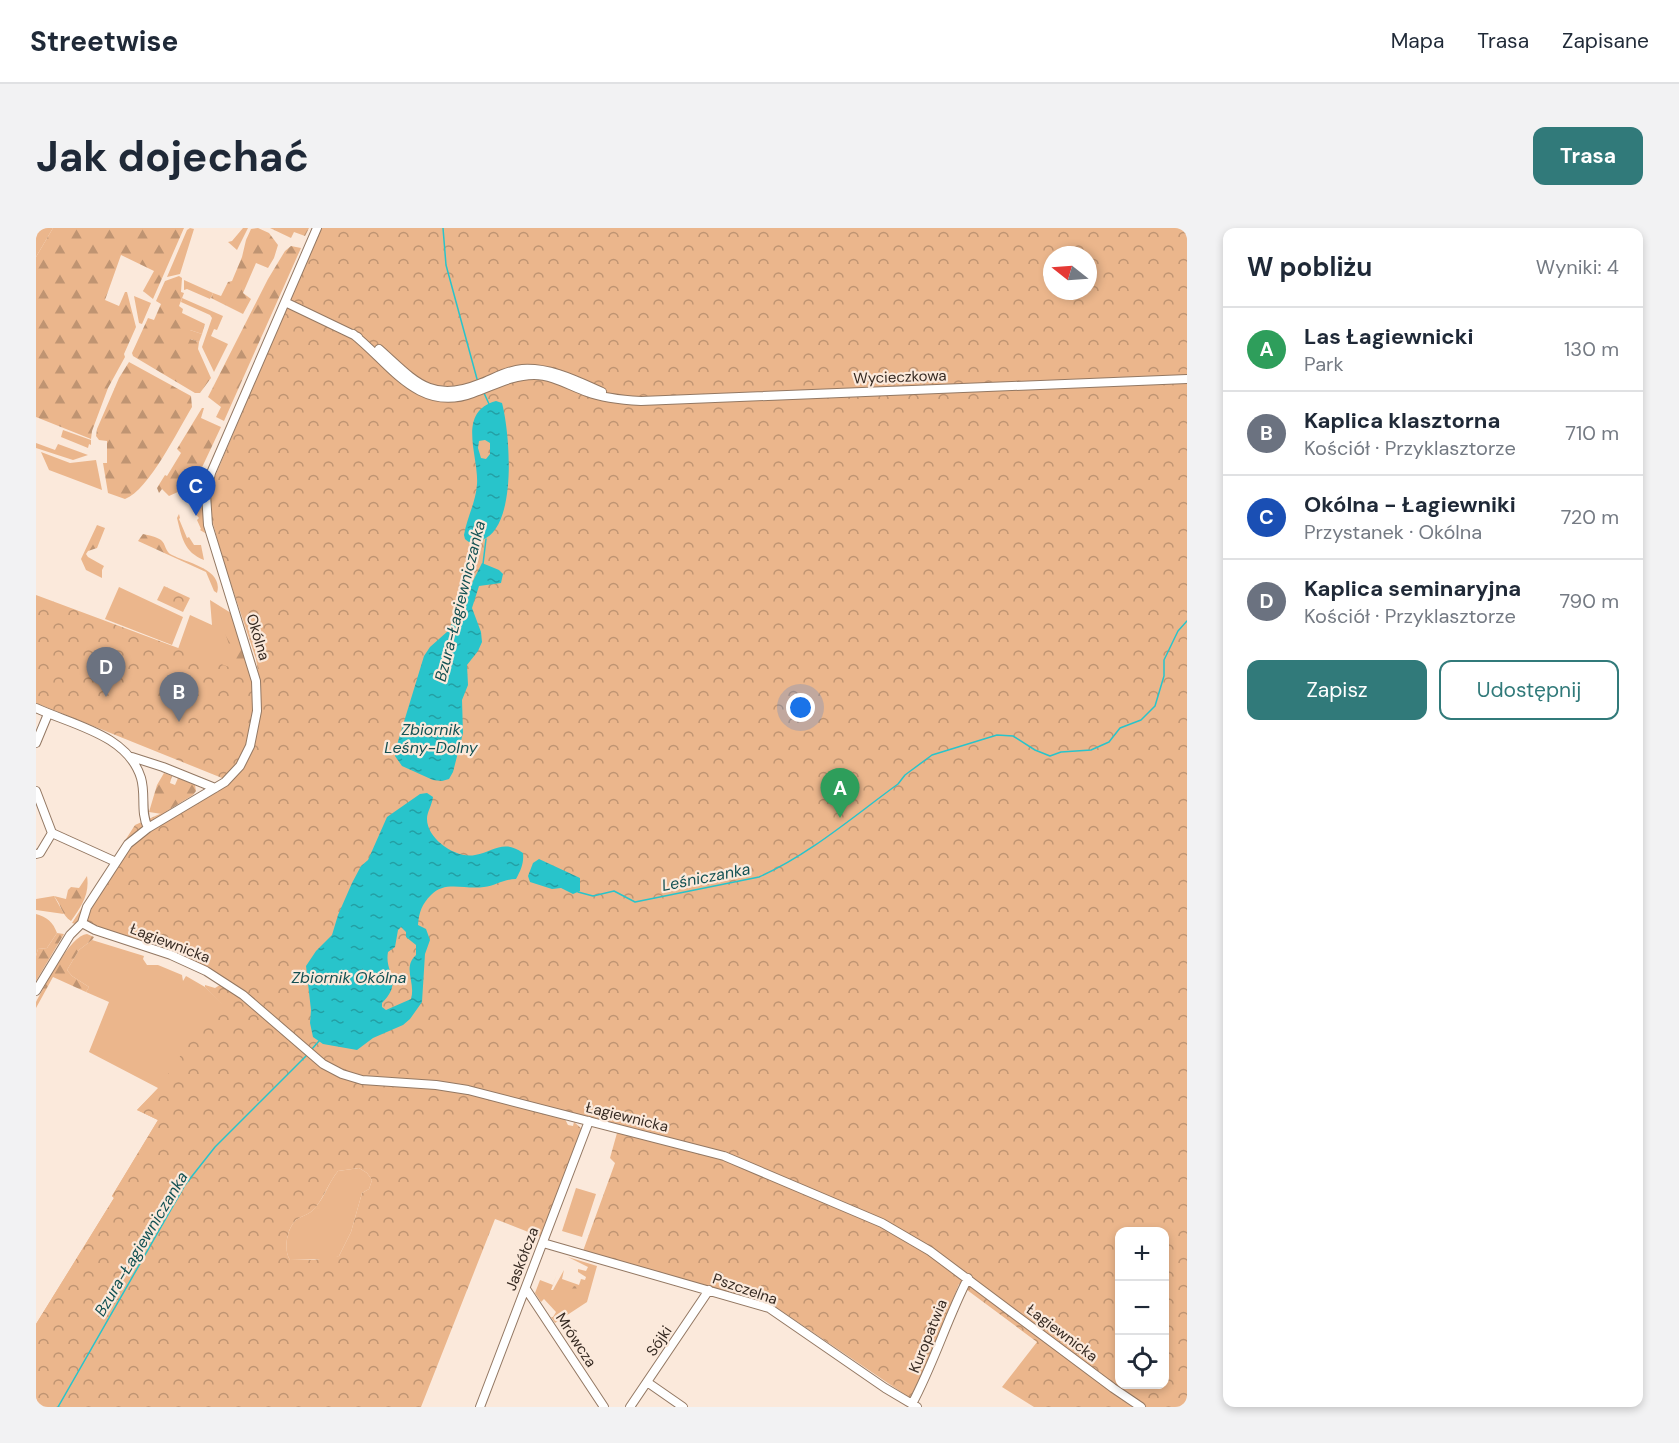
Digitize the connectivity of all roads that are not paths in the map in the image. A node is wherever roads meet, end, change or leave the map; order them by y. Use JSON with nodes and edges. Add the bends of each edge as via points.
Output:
{"nodes":[{"id":1,"x":317,"y":228,"type":"edge"},
{"id":2,"x":285,"y":302,"type":"junction"},
{"id":3,"x":1187,"y":379,"type":"edge"},
{"id":4,"x":36,"y":708,"type":"edge"},
{"id":5,"x":48,"y":714,"type":"junction"},
{"id":6,"x":36,"y":742,"type":"edge"},
{"id":7,"x":132,"y":758,"type":"junction"},
{"id":8,"x":215,"y":788,"type":"junction"},
{"id":9,"x":36,"y":791,"type":"edge"},
{"id":10,"x":148,"y":828,"type":"junction"},
{"id":11,"x":52,"y":833,"type":"junction"},
{"id":12,"x":36,"y":854,"type":"edge"},
{"id":13,"x":116,"y":862,"type":"junction"},
{"id":14,"x":82,"y":923,"type":"junction"},
{"id":15,"x":36,"y":991,"type":"edge"},
{"id":16,"x":589,"y":1120,"type":"junction"},
{"id":17,"x":543,"y":1243,"type":"junction"},
{"id":18,"x":968,"y":1278,"type":"junction"},
{"id":19,"x":526,"y":1289,"type":"junction"},
{"id":20,"x":709,"y":1290,"type":"junction"},
{"id":21,"x":647,"y":1382,"type":"junction"},
{"id":22,"x":914,"y":1405,"type":"edge"},
{"id":23,"x":480,"y":1407,"type":"edge"},
{"id":24,"x":604,"y":1407,"type":"edge"},
{"id":25,"x":630,"y":1407,"type":"edge"},
{"id":26,"x":683,"y":1407,"type":"edge"},
{"id":27,"x":1141,"y":1407,"type":"edge"}],
"edges":[{"from":1,"to":2,"type":"street","name":"Okólna"},
{"from":2,"to":3,"type":"street","name":"Wycieczkowa","via":[[376,347],[409,378],[447,392],[520,369],[557,374],[614,397],[657,401]]},
{"from":2,"to":8,"type":"street","name":"Okólna","via":[[211,473],[206,494],[208,529],[254,668],[258,698],[246,756],[233,775]]},
{"from":4,"to":5,"type":"street"},
{"from":5,"to":6,"type":"street"},
{"from":5,"to":7,"type":"street","via":[[112,741]]},
{"from":7,"to":8,"type":"street"},
{"from":7,"to":10,"type":"street","via":[[143,783],[143,817]]},
{"from":8,"to":10,"type":"street","name":"Okólna"},
{"from":9,"to":11,"type":"street"},
{"from":10,"to":13,"type":"street","name":"Okólna","via":[[128,844]]},
{"from":11,"to":12,"type":"street"},
{"from":11,"to":13,"type":"street"},
{"from":13,"to":14,"type":"street","name":"Okólna","via":[[87,907]]},
{"from":14,"to":15,"type":"street","name":"Okólna","via":[[70,935]]},
{"from":14,"to":16,"type":"street","name":"Łagiewnicka","via":[[206,971],[243,995],[334,1071],[374,1081],[452,1087]]},
{"from":16,"to":17,"type":"street","name":"Jaskółcza"},
{"from":16,"to":18,"type":"street","name":"Łagiewnicka","via":[[754,1167],[889,1226]]},
{"from":17,"to":19,"type":"street","name":"Jaskółcza"},
{"from":17,"to":20,"type":"street","name":"Pszczelna"},
{"from":18,"to":22,"type":"street","name":"Kuropatwia"},
{"from":18,"to":27,"type":"street","name":"Łagiewnicka"},
{"from":19,"to":23,"type":"street","name":"Jaskółcza"},
{"from":19,"to":24,"type":"street","name":"Mrówcza"},
{"from":20,"to":21,"type":"street","name":"Sójki"},
{"from":20,"to":22,"type":"street","name":"Pszczelna","via":[[769,1308]]},
{"from":21,"to":25,"type":"street","name":"Sójki"},
{"from":21,"to":26,"type":"street"}]}
